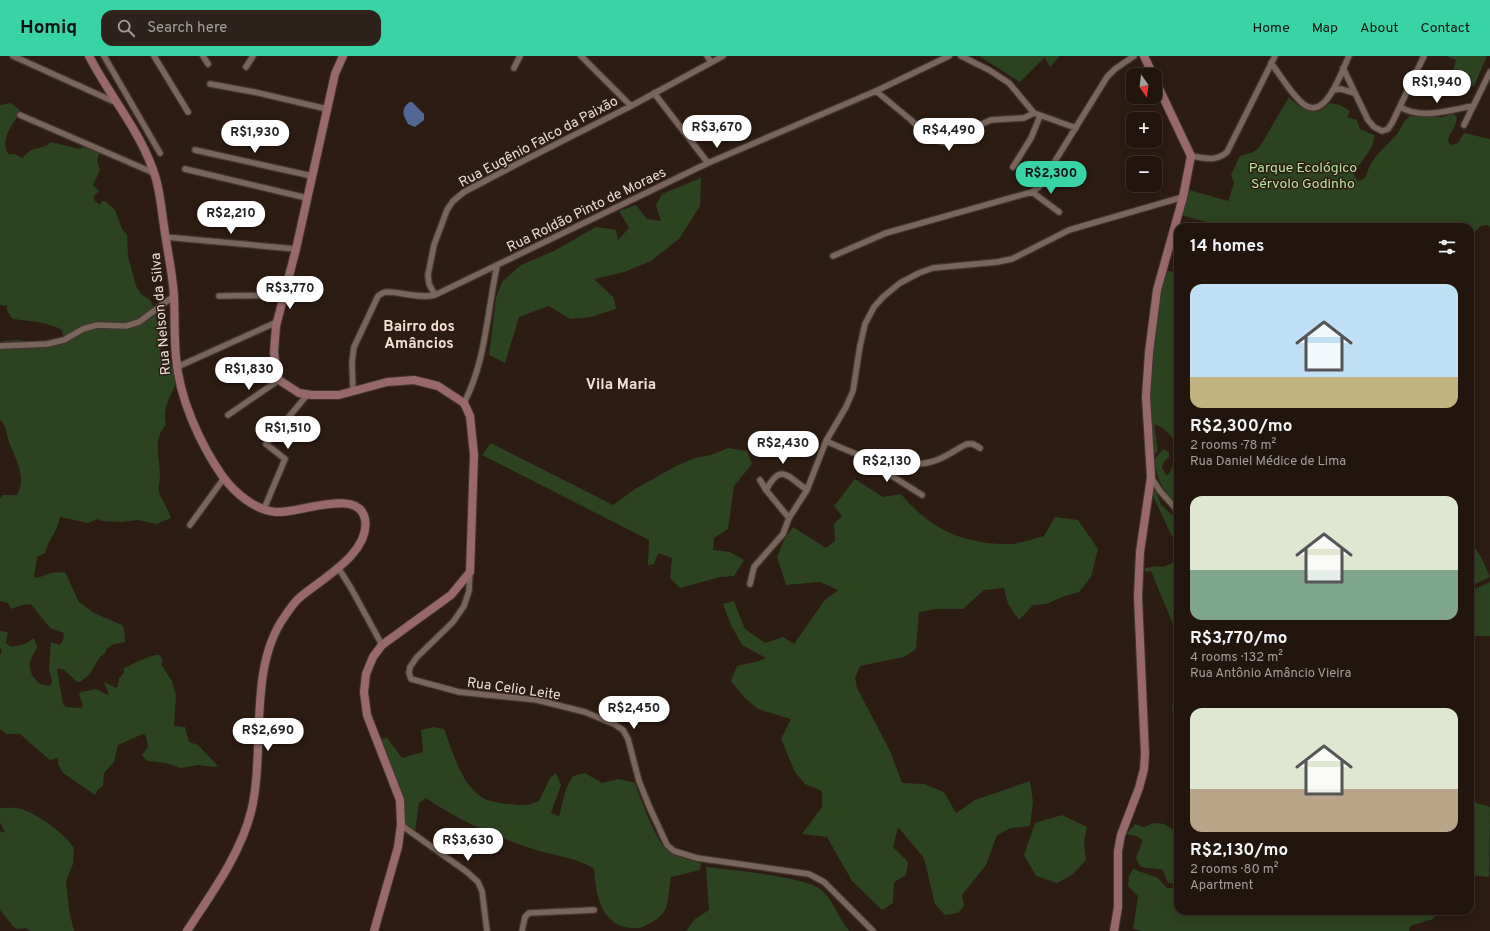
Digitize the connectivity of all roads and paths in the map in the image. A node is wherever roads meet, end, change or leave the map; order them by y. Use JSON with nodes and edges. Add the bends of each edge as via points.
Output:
{"nodes":[{"id":1,"x":13,"y":56,"type":"edge"},
{"id":2,"x":89,"y":56,"type":"edge"},
{"id":3,"x":104,"y":56,"type":"edge"},
{"id":4,"x":154,"y":56,"type":"edge"},
{"id":5,"x":203,"y":56,"type":"edge"},
{"id":6,"x":253,"y":56,"type":"edge"},
{"id":7,"x":343,"y":56,"type":"edge"},
{"id":8,"x":520,"y":56,"type":"edge"},
{"id":9,"x":581,"y":56,"type":"edge"},
{"id":10,"x":707,"y":56,"type":"edge"},
{"id":11,"x":723,"y":56,"type":"edge"},
{"id":12,"x":948,"y":56,"type":"edge"},
{"id":13,"x":961,"y":56,"type":"edge"},
{"id":14,"x":1134,"y":56,"type":"edge"},
{"id":15,"x":1144,"y":56,"type":"edge"},
{"id":16,"x":1275,"y":56,"type":"edge"},
{"id":17,"x":1349,"y":56,"type":"edge"},
{"id":18,"x":1424,"y":56,"type":"edge"},
{"id":19,"x":711,"y":62,"type":"junction"},
{"id":20,"x":1271,"y":63,"type":"junction"},
{"id":21,"x":208,"y":64,"type":"dead end"},
{"id":22,"x":246,"y":67,"type":"dead end"},
{"id":23,"x":514,"y":68,"type":"dead end"},
{"id":24,"x":1150,"y":68,"type":"edge"},
{"id":25,"x":1344,"y":68,"type":"junction"},
{"id":26,"x":1490,"y":72,"type":"edge"},
{"id":27,"x":210,"y":84,"type":"dead end"},
{"id":28,"x":1333,"y":90,"type":"junction"},
{"id":29,"x":876,"y":91,"type":"junction"},
{"id":30,"x":654,"y":93,"type":"junction"},
{"id":31,"x":1354,"y":93,"type":"junction"},
{"id":32,"x":1162,"y":94,"type":"edge"},
{"id":33,"x":117,"y":103,"type":"junction"},
{"id":34,"x":630,"y":106,"type":"junction"},
{"id":35,"x":1473,"y":106,"type":"junction"},
{"id":36,"x":1400,"y":107,"type":"junction"},
{"id":37,"x":327,"y":109,"type":"junction"},
{"id":38,"x":188,"y":112,"type":"dead end"},
{"id":39,"x":1034,"y":113,"type":"junction"},
{"id":40,"x":20,"y":115,"type":"dead end"},
{"id":41,"x":1040,"y":116,"type":"junction"},
{"id":42,"x":1464,"y":125,"type":"dead end"},
{"id":43,"x":1076,"y":128,"type":"junction"},
{"id":44,"x":195,"y":150,"type":"dead end"},
{"id":45,"x":160,"y":152,"type":"dead end"},
{"id":46,"x":1192,"y":156,"type":"junction"},
{"id":47,"x":708,"y":163,"type":"junction"},
{"id":48,"x":1013,"y":167,"type":"dead end"},
{"id":49,"x":185,"y":170,"type":"dead end"},
{"id":50,"x":154,"y":173,"type":"junction"},
{"id":51,"x":312,"y":176,"type":"junction"},
{"id":52,"x":1032,"y":192,"type":"junction"},
{"id":53,"x":1183,"y":197,"type":"junction"},
{"id":54,"x":307,"y":198,"type":"junction"},
{"id":55,"x":1059,"y":212,"type":"dead end"},
{"id":56,"x":1176,"y":223,"type":"edge"},
{"id":57,"x":1174,"y":229,"type":"edge"},
{"id":58,"x":165,"y":237,"type":"junction"},
{"id":59,"x":296,"y":249,"type":"junction"},
{"id":60,"x":833,"y":256,"type":"dead end"},
{"id":61,"x":498,"y":266,"type":"junction"},
{"id":62,"x":284,"y":295,"type":"junction"},
{"id":63,"x":435,"y":295,"type":"junction"},
{"id":64,"x":174,"y":296,"type":"junction"},
{"id":65,"x":219,"y":296,"type":"dead end"},
{"id":66,"x":277,"y":322,"type":"junction"},
{"id":67,"x":0,"y":346,"type":"edge"},
{"id":68,"x":177,"y":367,"type":"junction"},
{"id":69,"x":280,"y":380,"type":"junction"},
{"id":70,"x":353,"y":392,"type":"junction"},
{"id":71,"x":308,"y":394,"type":"junction"},
{"id":72,"x":464,"y":403,"type":"junction"},
{"id":73,"x":228,"y":415,"type":"dead end"},
{"id":74,"x":826,"y":441,"type":"junction"},
{"id":75,"x":980,"y":448,"type":"dead end"},
{"id":76,"x":861,"y":457,"type":"junction"},
{"id":77,"x":1152,"y":477,"type":"junction"},
{"id":78,"x":224,"y":478,"type":"junction"},
{"id":79,"x":760,"y":480,"type":"dead end"},
{"id":80,"x":766,"y":490,"type":"junction"},
{"id":81,"x":807,"y":490,"type":"junction"},
{"id":82,"x":922,"y":496,"type":"dead end"},
{"id":83,"x":1174,"y":507,"type":"edge"},
{"id":84,"x":264,"y":509,"type":"junction"},
{"id":85,"x":789,"y":518,"type":"junction"},
{"id":86,"x":190,"y":525,"type":"dead end"},
{"id":87,"x":338,"y":569,"type":"junction"},
{"id":88,"x":470,"y":572,"type":"junction"},
{"id":89,"x":750,"y":584,"type":"dead end"},
{"id":90,"x":382,"y":645,"type":"junction"},
{"id":91,"x":401,"y":825,"type":"junction"},
{"id":92,"x":594,"y":910,"type":"dead end"},
{"id":93,"x":187,"y":931,"type":"edge"},
{"id":94,"x":374,"y":931,"type":"edge"},
{"id":95,"x":487,"y":931,"type":"edge"},
{"id":96,"x":522,"y":931,"type":"edge"},
{"id":97,"x":873,"y":931,"type":"edge"},
{"id":98,"x":1114,"y":931,"type":"edge"}],
"edges":[{"from":1,"to":33,"type":"street"},
{"from":2,"to":33,"type":"street","name":"Rua Nelson da Silva"},
{"from":3,"to":45,"type":"street"},
{"from":4,"to":38,"type":"street"},
{"from":5,"to":21,"type":"street"},
{"from":6,"to":22,"type":"street"},
{"from":7,"to":37,"type":"street","via":[[335,74]]},
{"from":8,"to":23,"type":"street"},
{"from":9,"to":34,"type":"street"},
{"from":10,"to":19,"type":"street"},
{"from":11,"to":19,"type":"street","name":"Rua Eugênio Falco da Paixão"},
{"from":12,"to":29,"type":"street","name":"Rua Roldão Pinto de Moraes"},
{"from":13,"to":39,"type":"street","via":[[1009,83]]},
{"from":14,"to":43,"type":"street","via":[[1107,77]]},
{"from":15,"to":24,"type":"street"},
{"from":16,"to":20,"type":"street"},
{"from":17,"to":25,"type":"street"},
{"from":18,"to":36,"type":"street"},
{"from":19,"to":30,"type":"street","name":"Rua Eugênio Falco da Paixão"},
{"from":20,"to":28,"type":"street","via":[[1301,102],[1308,107],[1315,109],[1322,106]]},
{"from":20,"to":46,"type":"street","via":[[1227,152],[1215,159]]},
{"from":25,"to":28,"type":"street"},
{"from":25,"to":31,"type":"street"},
{"from":26,"to":35,"type":"street"},
{"from":27,"to":37,"type":"street"},
{"from":28,"to":31,"type":"street","via":[[1341,89]]},
{"from":29,"to":39,"type":"street","via":[[926,135],[946,143],[961,139],[991,120],[1024,118]]},
{"from":29,"to":47,"type":"street","name":"Rua Roldão Pinto de Moraes"},
{"from":30,"to":34,"type":"street","name":"Rua Eugênio Falco da Paixão"},
{"from":30,"to":47,"type":"street"},
{"from":31,"to":36,"type":"street","via":[[1368,120],[1378,130],[1388,129]]},
{"from":32,"to":46,"type":"street"},
{"from":33,"to":50,"type":"street","name":"Rua Nelson da Silva","via":[[147,155]]},
{"from":34,"to":63,"type":"street","name":"Rua Eugênio Falco da Paixão","via":[[464,192],[453,201],[446,210],[434,245],[428,275],[429,284]]},
{"from":35,"to":36,"type":"street","via":[[1419,114]]},
{"from":35,"to":42,"type":"street"},
{"from":37,"to":51,"type":"street"},
{"from":39,"to":41,"type":"street"},
{"from":40,"to":50,"type":"street"},
{"from":41,"to":43,"type":"street"},
{"from":41,"to":48,"type":"street","via":[[1031,138]]},
{"from":43,"to":52,"type":"street","via":[[1039,187]]},
{"from":44,"to":51,"type":"street"},
{"from":46,"to":53,"type":"street"},
{"from":47,"to":61,"type":"street","name":"Rua Roldão Pinto de Moraes"},
{"from":49,"to":54,"type":"street"},
{"from":50,"to":58,"type":"street","name":"Rua Nelson da Silva"},
{"from":51,"to":54,"type":"street"},
{"from":52,"to":55,"type":"street"},
{"from":52,"to":60,"type":"street","via":[[886,233]]},
{"from":53,"to":56,"type":"street"},
{"from":53,"to":74,"type":"street","via":[[1069,230],[1012,259],[934,268],[900,284],[874,307],[865,324],[853,391]]},
{"from":54,"to":59,"type":"street"},
{"from":57,"to":77,"type":"street","via":[[1157,290],[1149,352],[1146,397]]},
{"from":58,"to":59,"type":"street"},
{"from":58,"to":64,"type":"street","name":"Rua Nelson da Silva"},
{"from":59,"to":62,"type":"street"},
{"from":61,"to":63,"type":"street","name":"Rua Roldão Pinto de Moraes"},
{"from":61,"to":72,"type":"street","via":[[478,370]]},
{"from":62,"to":65,"type":"street"},
{"from":62,"to":66,"type":"street"},
{"from":63,"to":70,"type":"street","name":"Rua Roldão Pinto de Moraes","via":[[412,297],[386,292],[378,296],[354,347]]},
{"from":64,"to":67,"type":"street","via":[[139,322],[126,326],[96,325],[64,340],[47,344]]},
{"from":64,"to":68,"type":"street","name":"Rua Nelson da Silva"},
{"from":66,"to":68,"type":"street"},
{"from":66,"to":69,"type":"street","via":[[274,362]]},
{"from":68,"to":78,"type":"street","name":"Rua Nelson da Silva","via":[[185,402],[197,431]]},
{"from":69,"to":71,"type":"street","via":[[299,393]]},
{"from":69,"to":73,"type":"street"},
{"from":70,"to":71,"type":"street","via":[[325,396]]},
{"from":70,"to":72,"type":"street","via":[[387,382],[414,380],[438,386]]},
{"from":71,"to":84,"type":"street","via":[[266,444],[285,459]]},
{"from":72,"to":88,"type":"street","via":[[470,416],[474,455]]},
{"from":74,"to":76,"type":"street"},
{"from":74,"to":81,"type":"street"},
{"from":75,"to":76,"type":"street","via":[[967,444],[934,461],[916,464],[888,463]]},
{"from":76,"to":82,"type":"street"},
{"from":77,"to":83,"type":"street"},
{"from":77,"to":98,"type":"street","via":[[1140,552],[1138,597],[1146,750],[1139,788],[1120,835],[1118,907]]},
{"from":78,"to":84,"type":"street","name":"Rua Nelson da Silva","via":[[243,498]]},
{"from":78,"to":86,"type":"street"},
{"from":79,"to":80,"type":"street"},
{"from":80,"to":81,"type":"street","via":[[774,477],[784,474]]},
{"from":80,"to":85,"type":"street"},
{"from":81,"to":85,"type":"street"},
{"from":84,"to":87,"type":"street","name":"Rua Nelson da Silva","via":[[276,512],[290,511],[337,503],[352,504],[361,510],[365,520],[364,533],[356,549]]},
{"from":85,"to":89,"type":"street","via":[[777,543],[754,567]]},
{"from":87,"to":90,"type":"street"},
{"from":87,"to":93,"type":"street","name":"Rua Nelson da Silva","via":[[297,600],[282,619],[271,642],[260,710],[257,776],[251,812],[240,844],[224,874]]},
{"from":88,"to":90,"type":"street","via":[[451,595]]},
{"from":88,"to":97,"type":"street","name":"Rua Celio Leite","via":[[464,606],[453,622],[417,657],[410,667],[411,679],[459,692],[538,700],[585,712],[614,724],[624,730],[646,800],[667,845],[674,851],[697,858],[809,874],[824,882]]},
{"from":90,"to":91,"type":"street","via":[[373,657],[366,674],[364,692],[367,715],[400,800]]},
{"from":91,"to":94,"type":"street","via":[[398,847]]},
{"from":91,"to":95,"type":"street","via":[[478,882],[482,891]]},
{"from":92,"to":96,"type":"street","via":[[529,913],[525,917]]}]}
